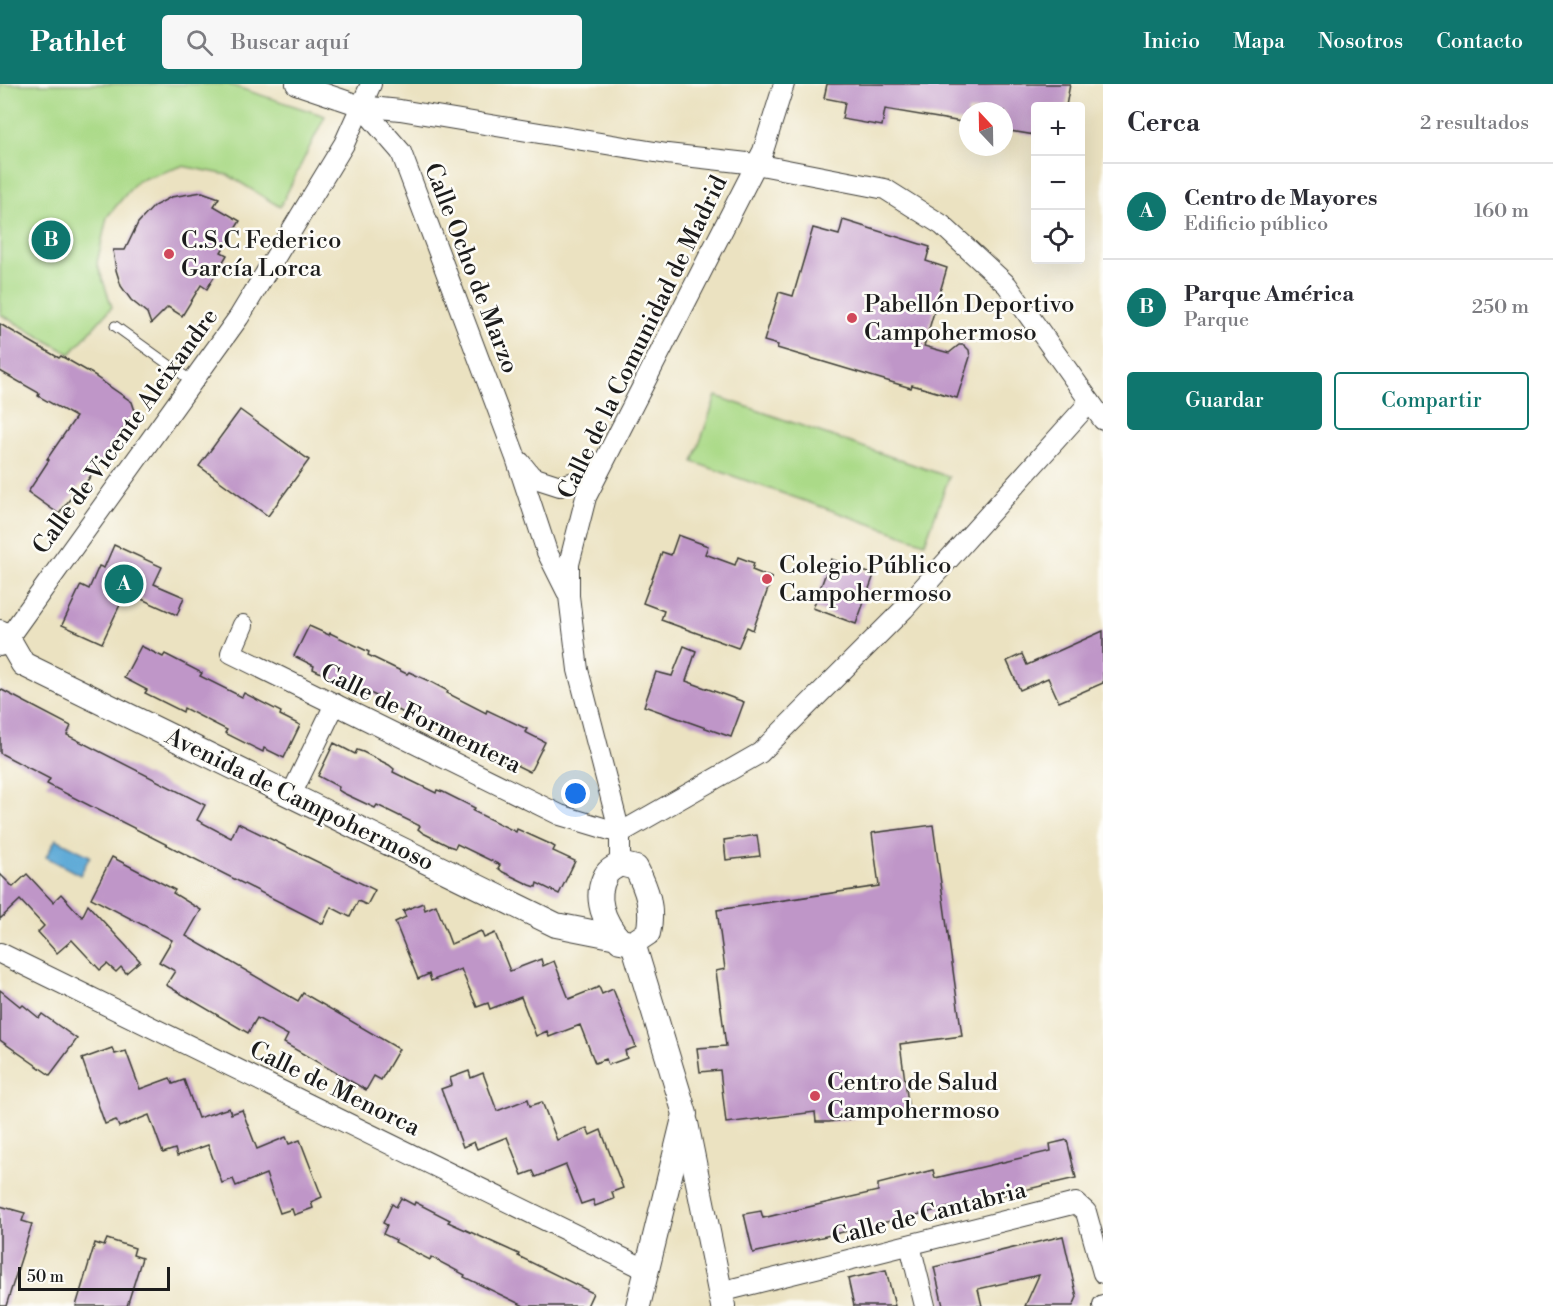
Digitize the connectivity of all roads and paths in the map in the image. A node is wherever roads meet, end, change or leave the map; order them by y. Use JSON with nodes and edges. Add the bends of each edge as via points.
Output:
{"nodes":[{"id":1,"x":296,"y":84,"type":"edge"},
{"id":2,"x":371,"y":84,"type":"edge"},
{"id":3,"x":784,"y":84,"type":"edge"},
{"id":4,"x":361,"y":106,"type":"junction"},
{"id":5,"x":756,"y":164,"type":"junction"},
{"id":6,"x":115,"y":326,"type":"dead end"},
{"id":7,"x":193,"y":382,"type":"junction"},
{"id":8,"x":1090,"y":402,"type":"junction"},
{"id":9,"x":1103,"y":420,"type":"edge"},
{"id":10,"x":516,"y":458,"type":"junction"},
{"id":11,"x":595,"y":477,"type":"junction"},
{"id":12,"x":569,"y":596,"type":"junction"},
{"id":13,"x":243,"y":625,"type":"dead end"},
{"id":14,"x":3,"y":639,"type":"edge"},
{"id":15,"x":335,"y":704,"type":"junction"},
{"id":16,"x":291,"y":795,"type":"junction"},
{"id":17,"x":620,"y":833,"type":"junction"},
{"id":18,"x":621,"y":864,"type":"junction"},
{"id":19,"x":625,"y":940,"type":"junction"},
{"id":20,"x":0,"y":953,"type":"edge"},
{"id":21,"x":684,"y":1114,"type":"junction"},
{"id":22,"x":910,"y":1245,"type":"junction"},
{"id":23,"x":647,"y":1269,"type":"junction"},
{"id":24,"x":1103,"y":1273,"type":"edge"},
{"id":25,"x":722,"y":1299,"type":"edge"},
{"id":26,"x":638,"y":1306,"type":"edge"},
{"id":27,"x":925,"y":1306,"type":"edge"}],
"edges":[{"from":1,"to":4,"type":"street"},
{"from":2,"to":4,"type":"street","name":"Calle de Vicente Aleixandre"},
{"from":3,"to":5,"type":"street","name":"Calle de la Comunidad de Madrid"},
{"from":4,"to":5,"type":"street","via":[[667,154]]},
{"from":4,"to":7,"type":"street","name":"Calle de Vicente Aleixandre","via":[[344,144],[239,317]]},
{"from":4,"to":10,"type":"street","name":"Calle Ocho de Marzo","via":[[401,152]]},
{"from":5,"to":8,"type":"street","via":[[885,189],[942,225],[1007,285]]},
{"from":5,"to":11,"type":"street","name":"Calle de la Comunidad de Madrid"},
{"from":6,"to":7,"type":"lane"},
{"from":7,"to":14,"type":"street","name":"Calle de Vicente Aleixandre"},
{"from":8,"to":9,"type":"street"},
{"from":8,"to":17,"type":"street","via":[[904,609],[760,753]]},
{"from":10,"to":11,"type":"street","name":"Calle Ocho de Marzo","via":[[532,477],[560,486]]},
{"from":10,"to":12,"type":"street","name":"Calle Ocho de Marzo","via":[[547,552]]},
{"from":11,"to":12,"type":"street","name":"Calle de la Comunidad de Madrid","via":[[569,564]]},
{"from":12,"to":17,"type":"street","name":"Calle de la Comunidad de Madrid","via":[[578,670]]},
{"from":13,"to":15,"type":"street","name":"Calle de Formentera","via":[[231,653]]},
{"from":14,"to":16,"type":"street","name":"Avenida de Campohermoso","via":[[22,664]]},
{"from":15,"to":16,"type":"street"},
{"from":15,"to":17,"type":"street","name":"Calle de Formentera","via":[[560,815]]},
{"from":16,"to":19,"type":"street","name":"Avenida de Campohermoso","via":[[556,925]]},
{"from":17,"to":18,"type":"street","name":"Calle de la Comunidad de Madrid"},
{"from":18,"to":19,"type":"street","via":[[606,873],[600,902],[607,925]]},
{"from":18,"to":19,"type":"street","via":[[636,868],[650,903],[651,919],[648,933]]},
{"from":19,"to":21,"type":"street"},
{"from":20,"to":23,"type":"street","name":"Calle de Menorca"},
{"from":21,"to":23,"type":"street"},
{"from":21,"to":25,"type":"street"},
{"from":22,"to":24,"type":"street","name":"Calle de Cantabria","via":[[1076,1203],[1086,1212]]},
{"from":22,"to":25,"type":"street","name":"Calle de Cantabria"},
{"from":22,"to":27,"type":"street"},
{"from":23,"to":26,"type":"street"}]}
